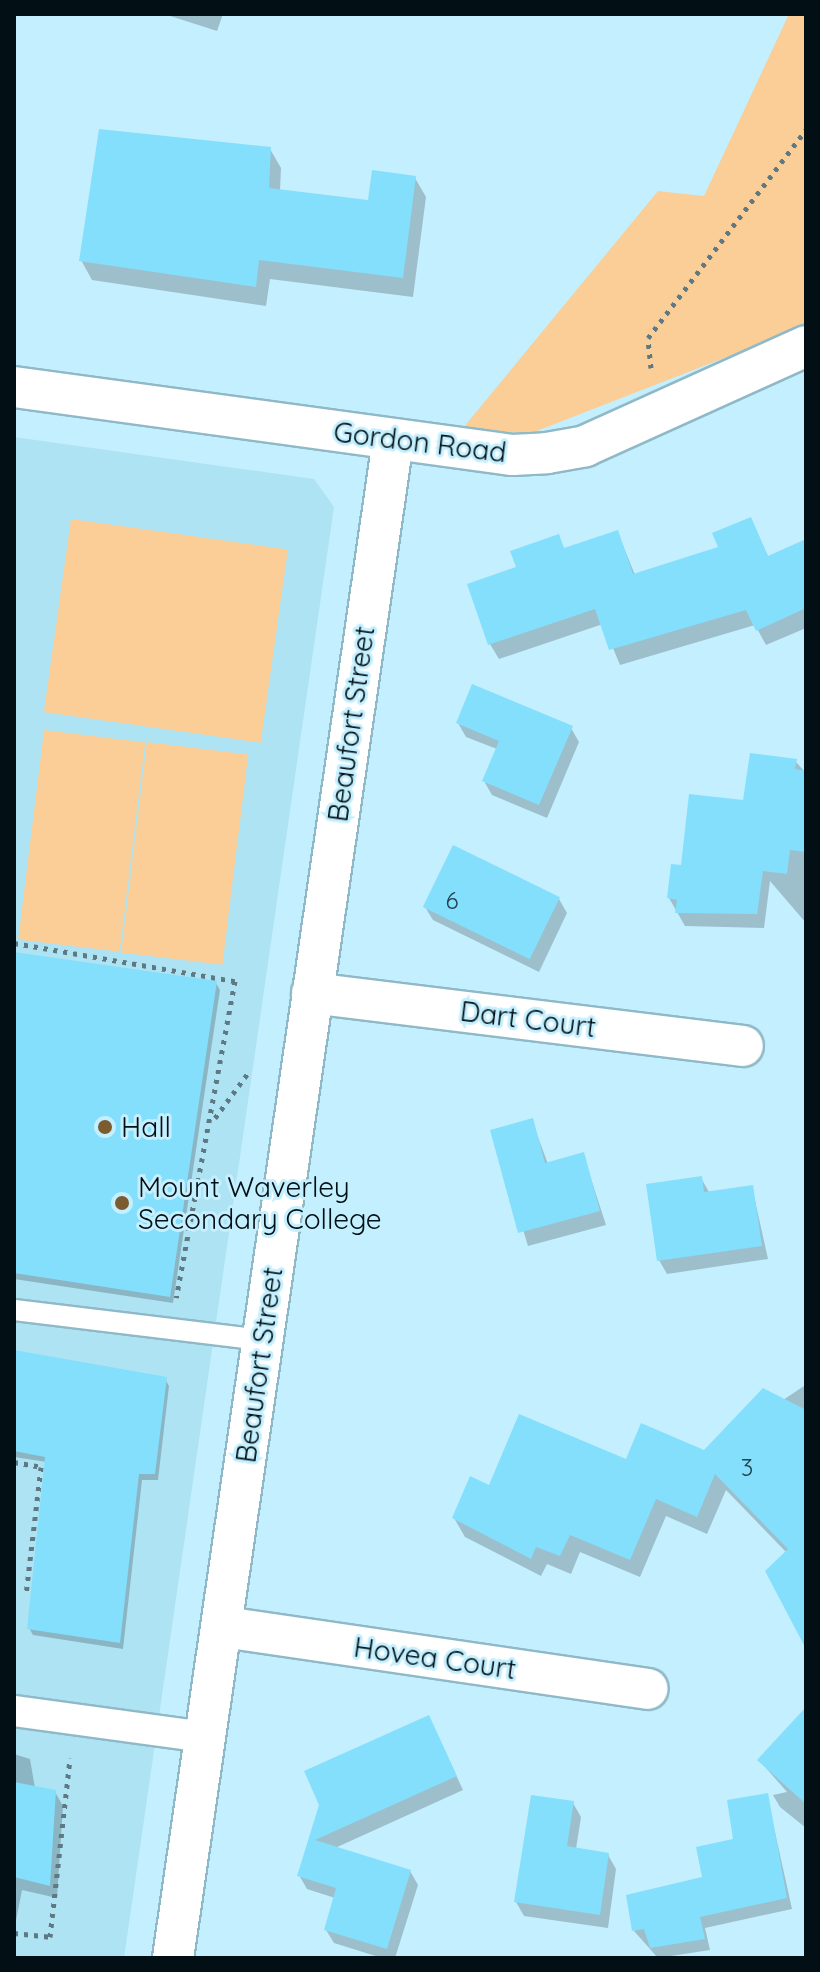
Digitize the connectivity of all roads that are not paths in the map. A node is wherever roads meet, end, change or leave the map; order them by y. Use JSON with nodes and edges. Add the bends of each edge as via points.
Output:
{"nodes":[{"id":1,"x":806,"y":346,"type":"edge"},
{"id":2,"x":14,"y":387,"type":"edge"},
{"id":3,"x":393,"y":440,"type":"junction"},
{"id":4,"x":312,"y":993,"type":"junction"},
{"id":5,"x":743,"y":1046,"type":"dead end"},
{"id":6,"x":14,"y":1310,"type":"edge"},
{"id":7,"x":262,"y":1340,"type":"junction"},
{"id":8,"x":224,"y":1627,"type":"junction"},
{"id":9,"x":647,"y":1689,"type":"dead end"},
{"id":10,"x":14,"y":1711,"type":"edge"},
{"id":11,"x":205,"y":1737,"type":"junction"},
{"id":12,"x":173,"y":1958,"type":"edge"}],
"edges":[{"from":1,"to":3,"type":"street","name":"Gordon Road","via":[[585,446],[547,453]]},
{"from":2,"to":3,"type":"street","name":"Gordon Road"},
{"from":3,"to":4,"type":"street","name":"Beaufort Street"},
{"from":4,"to":5,"type":"street","name":"Dart Court"},
{"from":4,"to":7,"type":"street","name":"Beaufort Street"},
{"from":6,"to":7,"type":"lane"},
{"from":7,"to":8,"type":"street","name":"Beaufort Street"},
{"from":8,"to":9,"type":"street","name":"Hovea Court"},
{"from":8,"to":11,"type":"street","name":"Beaufort Street"},
{"from":10,"to":11,"type":"street"},
{"from":11,"to":12,"type":"street","name":"Beaufort Street"}]}
